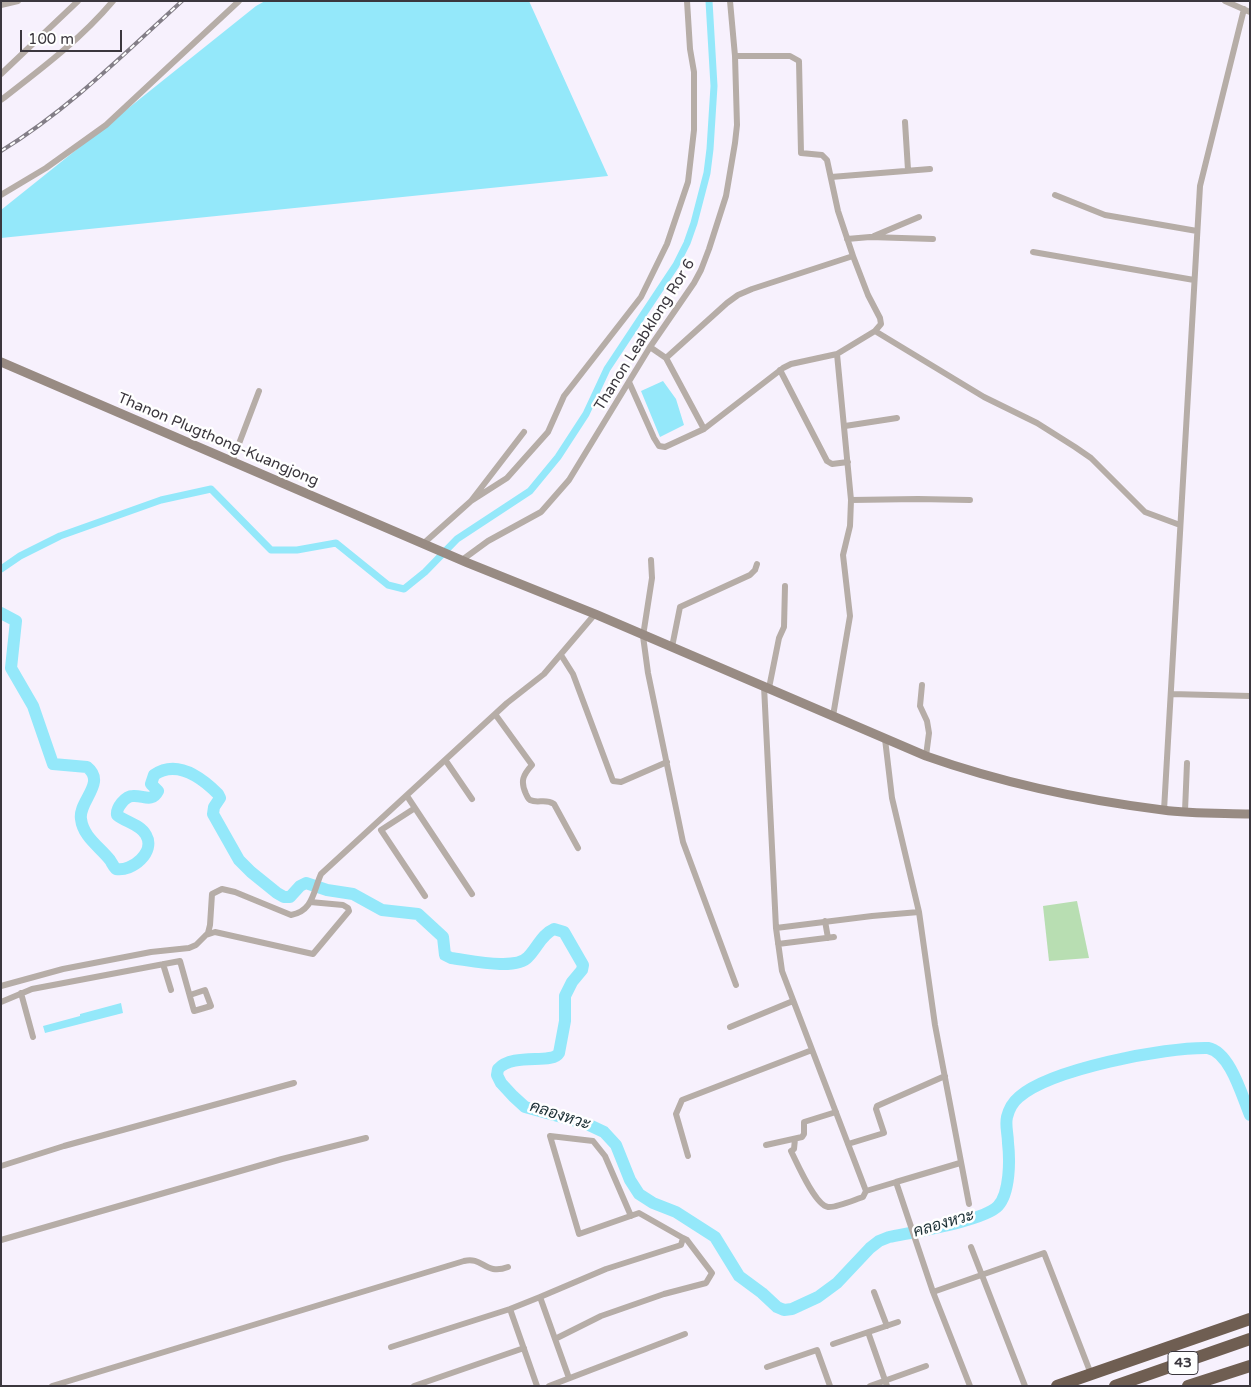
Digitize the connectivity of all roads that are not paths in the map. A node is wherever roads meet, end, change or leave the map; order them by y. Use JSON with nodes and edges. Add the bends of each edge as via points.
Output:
{"nodes":[{"id":1,"x":18,"y":1,"type":"edge"},
{"id":2,"x":78,"y":1,"type":"edge"},
{"id":3,"x":113,"y":1,"type":"edge"},
{"id":4,"x":239,"y":1,"type":"edge"},
{"id":5,"x":687,"y":1,"type":"edge"},
{"id":6,"x":730,"y":1,"type":"edge"},
{"id":7,"x":1225,"y":1,"type":"edge"},
{"id":8,"x":1,"y":5,"type":"edge"},
{"id":9,"x":1247,"y":10,"type":"edge"},
{"id":10,"x":735,"y":56,"type":"junction"},
{"id":11,"x":1,"y":74,"type":"edge"},
{"id":12,"x":1,"y":100,"type":"edge"},
{"id":13,"x":905,"y":122,"type":"dead end"},
{"id":14,"x":930,"y":169,"type":"dead end"},
{"id":15,"x":908,"y":170,"type":"junction"},
{"id":16,"x":831,"y":176,"type":"junction"},
{"id":17,"x":1,"y":195,"type":"edge"},
{"id":18,"x":1055,"y":195,"type":"dead end"},
{"id":19,"x":919,"y":217,"type":"dead end"},
{"id":20,"x":1197,"y":231,"type":"junction"},
{"id":21,"x":870,"y":237,"type":"junction"},
{"id":22,"x":847,"y":239,"type":"junction"},
{"id":23,"x":933,"y":239,"type":"dead end"},
{"id":24,"x":1033,"y":252,"type":"dead end"},
{"id":25,"x":853,"y":256,"type":"junction"},
{"id":26,"x":1194,"y":280,"type":"junction"},
{"id":27,"x":875,"y":331,"type":"junction"},
{"id":28,"x":650,"y":347,"type":"junction"},
{"id":29,"x":837,"y":354,"type":"junction"},
{"id":30,"x":666,"y":358,"type":"junction"},
{"id":31,"x":1,"y":362,"type":"edge"},
{"id":32,"x":780,"y":370,"type":"junction"},
{"id":33,"x":630,"y":382,"type":"junction"},
{"id":34,"x":259,"y":391,"type":"dead end"},
{"id":35,"x":897,"y":418,"type":"dead end"},
{"id":36,"x":845,"y":426,"type":"junction"},
{"id":37,"x":704,"y":429,"type":"junction"},
{"id":38,"x":524,"y":432,"type":"dead end"},
{"id":39,"x":232,"y":462,"type":"junction"},
{"id":40,"x":848,"y":462,"type":"junction"},
{"id":41,"x":851,"y":500,"type":"junction"},
{"id":42,"x":970,"y":500,"type":"dead end"},
{"id":43,"x":471,"y":501,"type":"junction"},
{"id":44,"x":1180,"y":525,"type":"junction"},
{"id":45,"x":424,"y":543,"type":"junction"},
{"id":46,"x":462,"y":560,"type":"junction"},
{"id":47,"x":651,"y":560,"type":"dead end"},
{"id":48,"x":757,"y":564,"type":"dead end"},
{"id":49,"x":785,"y":586,"type":"dead end"},
{"id":50,"x":595,"y":614,"type":"junction"},
{"id":51,"x":643,"y":636,"type":"junction"},
{"id":52,"x":672,"y":647,"type":"junction"},
{"id":53,"x":561,"y":655,"type":"junction"},
{"id":54,"x":922,"y":685,"type":"dead end"},
{"id":55,"x":766,"y":687,"type":"junction"},
{"id":56,"x":1171,"y":694,"type":"junction"},
{"id":57,"x":1250,"y":696,"type":"edge"},
{"id":58,"x":496,"y":714,"type":"junction"},
{"id":59,"x":833,"y":716,"type":"junction"},
{"id":60,"x":885,"y":739,"type":"junction"},
{"id":61,"x":926,"y":756,"type":"junction"},
{"id":62,"x":446,"y":761,"type":"junction"},
{"id":63,"x":667,"y":762,"type":"junction"},
{"id":64,"x":1187,"y":763,"type":"dead end"},
{"id":65,"x":407,"y":796,"type":"junction"},
{"id":66,"x":472,"y":799,"type":"dead end"},
{"id":67,"x":415,"y":808,"type":"junction"},
{"id":68,"x":1164,"y":810,"type":"junction"},
{"id":69,"x":1186,"y":811,"type":"junction"},
{"id":70,"x":1250,"y":814,"type":"edge"},
{"id":71,"x":578,"y":848,"type":"dead end"},
{"id":72,"x":472,"y":894,"type":"dead end"},
{"id":73,"x":424,"y":896,"type":"dead end"},
{"id":74,"x":311,"y":901,"type":"junction"},
{"id":75,"x":919,"y":912,"type":"junction"},
{"id":76,"x":825,"y":922,"type":"junction"},
{"id":77,"x":776,"y":928,"type":"junction"},
{"id":78,"x":206,"y":935,"type":"junction"},
{"id":79,"x":778,"y":944,"type":"junction"},
{"id":80,"x":164,"y":964,"type":"junction"},
{"id":81,"x":736,"y":985,"type":"dead end"},
{"id":82,"x":1,"y":986,"type":"edge"},
{"id":83,"x":171,"y":990,"type":"dead end"},
{"id":84,"x":21,"y":994,"type":"junction"},
{"id":85,"x":190,"y":995,"type":"dead end"},
{"id":86,"x":793,"y":1001,"type":"junction"},
{"id":87,"x":1,"y":1002,"type":"edge"},
{"id":88,"x":730,"y":1027,"type":"dead end"},
{"id":89,"x":33,"y":1037,"type":"dead end"},
{"id":90,"x":812,"y":1050,"type":"junction"},
{"id":91,"x":945,"y":1076,"type":"junction"},
{"id":92,"x":294,"y":1083,"type":"dead end"},
{"id":93,"x":836,"y":1112,"type":"junction"},
{"id":94,"x":366,"y":1138,"type":"dead end"},
{"id":95,"x":794,"y":1139,"type":"junction"},
{"id":96,"x":848,"y":1144,"type":"junction"},
{"id":97,"x":766,"y":1145,"type":"dead end"},
{"id":98,"x":688,"y":1156,"type":"dead end"},
{"id":99,"x":960,"y":1163,"type":"junction"},
{"id":100,"x":1,"y":1166,"type":"edge"},
{"id":101,"x":896,"y":1182,"type":"junction"},
{"id":102,"x":866,"y":1191,"type":"junction"},
{"id":103,"x":969,"y":1204,"type":"dead end"},
{"id":104,"x":631,"y":1216,"type":"junction"},
{"id":105,"x":684,"y":1238,"type":"junction"},
{"id":106,"x":1,"y":1240,"type":"edge"},
{"id":107,"x":971,"y":1246,"type":"dead end"},
{"id":108,"x":508,"y":1267,"type":"dead end"},
{"id":109,"x":981,"y":1274,"type":"junction"},
{"id":110,"x":874,"y":1292,"type":"dead end"},
{"id":111,"x":933,"y":1292,"type":"junction"},
{"id":112,"x":540,"y":1297,"type":"junction"},
{"id":113,"x":510,"y":1309,"type":"junction"},
{"id":114,"x":1250,"y":1320,"type":"edge"},
{"id":115,"x":898,"y":1322,"type":"dead end"},
{"id":116,"x":887,"y":1326,"type":"junction"},
{"id":117,"x":868,"y":1332,"type":"junction"},
{"id":118,"x":686,"y":1334,"type":"dead end"},
{"id":119,"x":555,"y":1338,"type":"junction"},
{"id":120,"x":1250,"y":1339,"type":"edge"},
{"id":121,"x":833,"y":1344,"type":"dead end"},
{"id":122,"x":391,"y":1347,"type":"dead end"},
{"id":123,"x":524,"y":1348,"type":"junction"},
{"id":124,"x":926,"y":1366,"type":"dead end"},
{"id":125,"x":1250,"y":1366,"type":"edge"},
{"id":126,"x":767,"y":1367,"type":"dead end"},
{"id":127,"x":1091,"y":1374,"type":"junction"},
{"id":128,"x":569,"y":1378,"type":"junction"},
{"id":129,"x":886,"y":1383,"type":"edge"},
{"id":130,"x":52,"y":1386,"type":"edge"},
{"id":131,"x":414,"y":1386,"type":"edge"},
{"id":132,"x":537,"y":1386,"type":"edge"},
{"id":133,"x":550,"y":1386,"type":"edge"},
{"id":134,"x":830,"y":1386,"type":"edge"},
{"id":135,"x":870,"y":1386,"type":"edge"},
{"id":136,"x":970,"y":1386,"type":"edge"},
{"id":137,"x":1025,"y":1386,"type":"edge"},
{"id":138,"x":1058,"y":1386,"type":"edge"},
{"id":139,"x":1115,"y":1386,"type":"edge"},
{"id":140,"x":1188,"y":1386,"type":"edge"}],
"edges":[{"from":1,"to":8,"type":"street"},
{"from":2,"to":11,"type":"street"},
{"from":3,"to":12,"type":"street","via":[[56,58]]},
{"from":4,"to":17,"type":"street","via":[[106,125]]},
{"from":5,"to":43,"type":"street","via":[[694,72],[694,130],[688,182],[667,244],[641,297],[564,396],[548,432],[507,478]]},
{"from":6,"to":10,"type":"street","name":"Thanon Leabklong Ror 6"},
{"from":7,"to":9,"type":"street"},
{"from":9,"to":20,"type":"street","via":[[1200,186]]},
{"from":10,"to":16,"type":"street","via":[[790,56],[799,61],[802,153],[825,157]]},
{"from":10,"to":28,"type":"street","name":"Thanon Leabklong Ror 6","via":[[735,142],[721,213],[694,284]]},
{"from":13,"to":15,"type":"street"},
{"from":14,"to":15,"type":"street"},
{"from":15,"to":16,"type":"street"},
{"from":16,"to":22,"type":"street"},
{"from":18,"to":20,"type":"street","via":[[1105,215]]},
{"from":19,"to":21,"type":"street"},
{"from":20,"to":26,"type":"street"},
{"from":21,"to":22,"type":"street"},
{"from":21,"to":23,"type":"street"},
{"from":22,"to":25,"type":"street"},
{"from":24,"to":26,"type":"street"},
{"from":25,"to":27,"type":"street","via":[[880,318],[881,324]]},
{"from":25,"to":30,"type":"street","via":[[738,295]]},
{"from":26,"to":44,"type":"street"},
{"from":27,"to":29,"type":"street"},
{"from":27,"to":44,"type":"street","via":[[984,397],[1076,447],[1145,512]]},
{"from":28,"to":30,"type":"street"},
{"from":28,"to":33,"type":"street","name":"Thanon Leabklong Ror 6"},
{"from":29,"to":32,"type":"street","via":[[792,364]]},
{"from":29,"to":36,"type":"street"},
{"from":30,"to":37,"type":"street"},
{"from":31,"to":39,"type":"street","name":"Thanon Plugthong-Kuangjong"},
{"from":32,"to":37,"type":"street"},
{"from":32,"to":40,"type":"street","via":[[827,461],[832,464]]},
{"from":33,"to":37,"type":"street","via":[[659,446],[665,447]]},
{"from":33,"to":46,"type":"street","name":"Thanon Leabklong Ror 6","via":[[569,480],[541,512],[488,541]]},
{"from":34,"to":39,"type":"street"},
{"from":35,"to":36,"type":"street"},
{"from":36,"to":40,"type":"street"},
{"from":38,"to":43,"type":"street"},
{"from":39,"to":45,"type":"street","name":"Thanon Plugthong-Kuangjong"},
{"from":40,"to":41,"type":"street"},
{"from":41,"to":42,"type":"street"},
{"from":41,"to":59,"type":"street","via":[[850,526],[843,555],[850,620]]},
{"from":43,"to":45,"type":"street"},
{"from":44,"to":56,"type":"street"},
{"from":45,"to":46,"type":"street","name":"Thanon Plugthong-Kuangjong"},
{"from":46,"to":50,"type":"street","name":"Thanon Plugthong-Kuangjong"},
{"from":47,"to":51,"type":"street","via":[[652,578]]},
{"from":48,"to":52,"type":"street","via":[[750,575],[680,607]]},
{"from":49,"to":55,"type":"street","via":[[784,627]]},
{"from":50,"to":51,"type":"street","name":"Thanon Plugthong-Kuangjong"},
{"from":50,"to":53,"type":"street"},
{"from":51,"to":52,"type":"street","name":"Thanon Plugthong-Kuangjong"},
{"from":51,"to":63,"type":"street"},
{"from":52,"to":55,"type":"street","name":"Thanon Plugthong-Kuangjong"},
{"from":53,"to":58,"type":"street"},
{"from":53,"to":63,"type":"street","via":[[573,674],[613,780],[620,782]]},
{"from":54,"to":61,"type":"street","via":[[920,706],[930,733]]},
{"from":55,"to":59,"type":"street","name":"Thanon Plugthong-Kuangjong"},
{"from":55,"to":77,"type":"street"},
{"from":56,"to":57,"type":"street"},
{"from":56,"to":68,"type":"street"},
{"from":58,"to":62,"type":"street"},
{"from":58,"to":71,"type":"street","via":[[532,765],[522,780],[527,798],[554,804]]},
{"from":59,"to":60,"type":"street","name":"Thanon Plugthong-Kuangjong"},
{"from":60,"to":61,"type":"street","name":"Thanon Plugthong-Kuangjong"},
{"from":60,"to":75,"type":"street","via":[[892,798]]},
{"from":61,"to":68,"type":"street","name":"Thanon Plugthong-Kuangjong","via":[[1020,784]]},
{"from":62,"to":65,"type":"street"},
{"from":62,"to":66,"type":"street"},
{"from":63,"to":81,"type":"street","via":[[683,842]]},
{"from":64,"to":69,"type":"street"},
{"from":65,"to":67,"type":"street"},
{"from":65,"to":74,"type":"street","via":[[321,874]]},
{"from":67,"to":72,"type":"street"},
{"from":67,"to":73,"type":"street","via":[[381,830]]},
{"from":68,"to":69,"type":"street","name":"Thanon Plugthong-Kuangjong"},
{"from":69,"to":70,"type":"street","name":"Thanon Plugthong-Kuangjong"},
{"from":74,"to":78,"type":"street","via":[[300,913],[291,915],[222,889],[212,894],[210,925]]},
{"from":74,"to":78,"type":"street","via":[[346,906],[349,911],[313,954],[214,932]]},
{"from":75,"to":76,"type":"street"},
{"from":75,"to":91,"type":"street"},
{"from":76,"to":77,"type":"street"},
{"from":76,"to":79,"type":"street","via":[[831,938]]},
{"from":77,"to":79,"type":"street"},
{"from":78,"to":82,"type":"street","via":[[189,948],[62,969]]},
{"from":79,"to":86,"type":"street","via":[[782,971]]},
{"from":80,"to":83,"type":"street"},
{"from":80,"to":84,"type":"street","via":[[32,989]]},
{"from":80,"to":85,"type":"street","via":[[180,961]]},
{"from":84,"to":87,"type":"street"},
{"from":84,"to":89,"type":"street"},
{"from":86,"to":88,"type":"street"},
{"from":86,"to":90,"type":"street"},
{"from":90,"to":93,"type":"street"},
{"from":90,"to":98,"type":"street","via":[[682,1100],[676,1114]]},
{"from":91,"to":96,"type":"street","via":[[877,1106],[884,1132]]},
{"from":91,"to":99,"type":"street"},
{"from":92,"to":100,"type":"street"},
{"from":93,"to":95,"type":"street","via":[[804,1122],[804,1135]]},
{"from":93,"to":96,"type":"street"},
{"from":94,"to":106,"type":"street"},
{"from":95,"to":97,"type":"street"},
{"from":95,"to":102,"type":"street","via":[[791,1151],[812,1190],[826,1207],[863,1197]]},
{"from":96,"to":102,"type":"street"},
{"from":99,"to":101,"type":"street"},
{"from":99,"to":103,"type":"street"},
{"from":101,"to":102,"type":"street"},
{"from":101,"to":111,"type":"street"},
{"from":104,"to":104,"type":"street","via":[[605,1156],[593,1141],[550,1136],[579,1234]]},
{"from":104,"to":105,"type":"street","via":[[639,1213]]},
{"from":105,"to":112,"type":"street","via":[[681,1245],[606,1269]]},
{"from":105,"to":119,"type":"street","via":[[712,1273],[706,1282],[601,1316]]},
{"from":107,"to":109,"type":"street"},
{"from":108,"to":130,"type":"street","via":[[489,1269],[468,1260]]},
{"from":109,"to":111,"type":"street"},
{"from":109,"to":127,"type":"street","via":[[1044,1253]]},
{"from":109,"to":137,"type":"street"},
{"from":110,"to":116,"type":"street"},
{"from":111,"to":136,"type":"street"},
{"from":112,"to":113,"type":"street"},
{"from":112,"to":119,"type":"street"},
{"from":113,"to":122,"type":"street"},
{"from":113,"to":123,"type":"street"},
{"from":114,"to":127,"type":"highway"},
{"from":115,"to":116,"type":"street"},
{"from":116,"to":117,"type":"street"},
{"from":117,"to":121,"type":"street"},
{"from":117,"to":129,"type":"street"},
{"from":118,"to":128,"type":"street"},
{"from":119,"to":128,"type":"street"},
{"from":120,"to":139,"type":"highway","number":"43"},
{"from":123,"to":131,"type":"street"},
{"from":123,"to":132,"type":"street"},
{"from":124,"to":129,"type":"street"},
{"from":125,"to":140,"type":"highway","number":"43"},
{"from":126,"to":134,"type":"street","via":[[817,1350]]},
{"from":127,"to":138,"type":"highway"},
{"from":128,"to":133,"type":"street"},
{"from":129,"to":135,"type":"street"}]}
